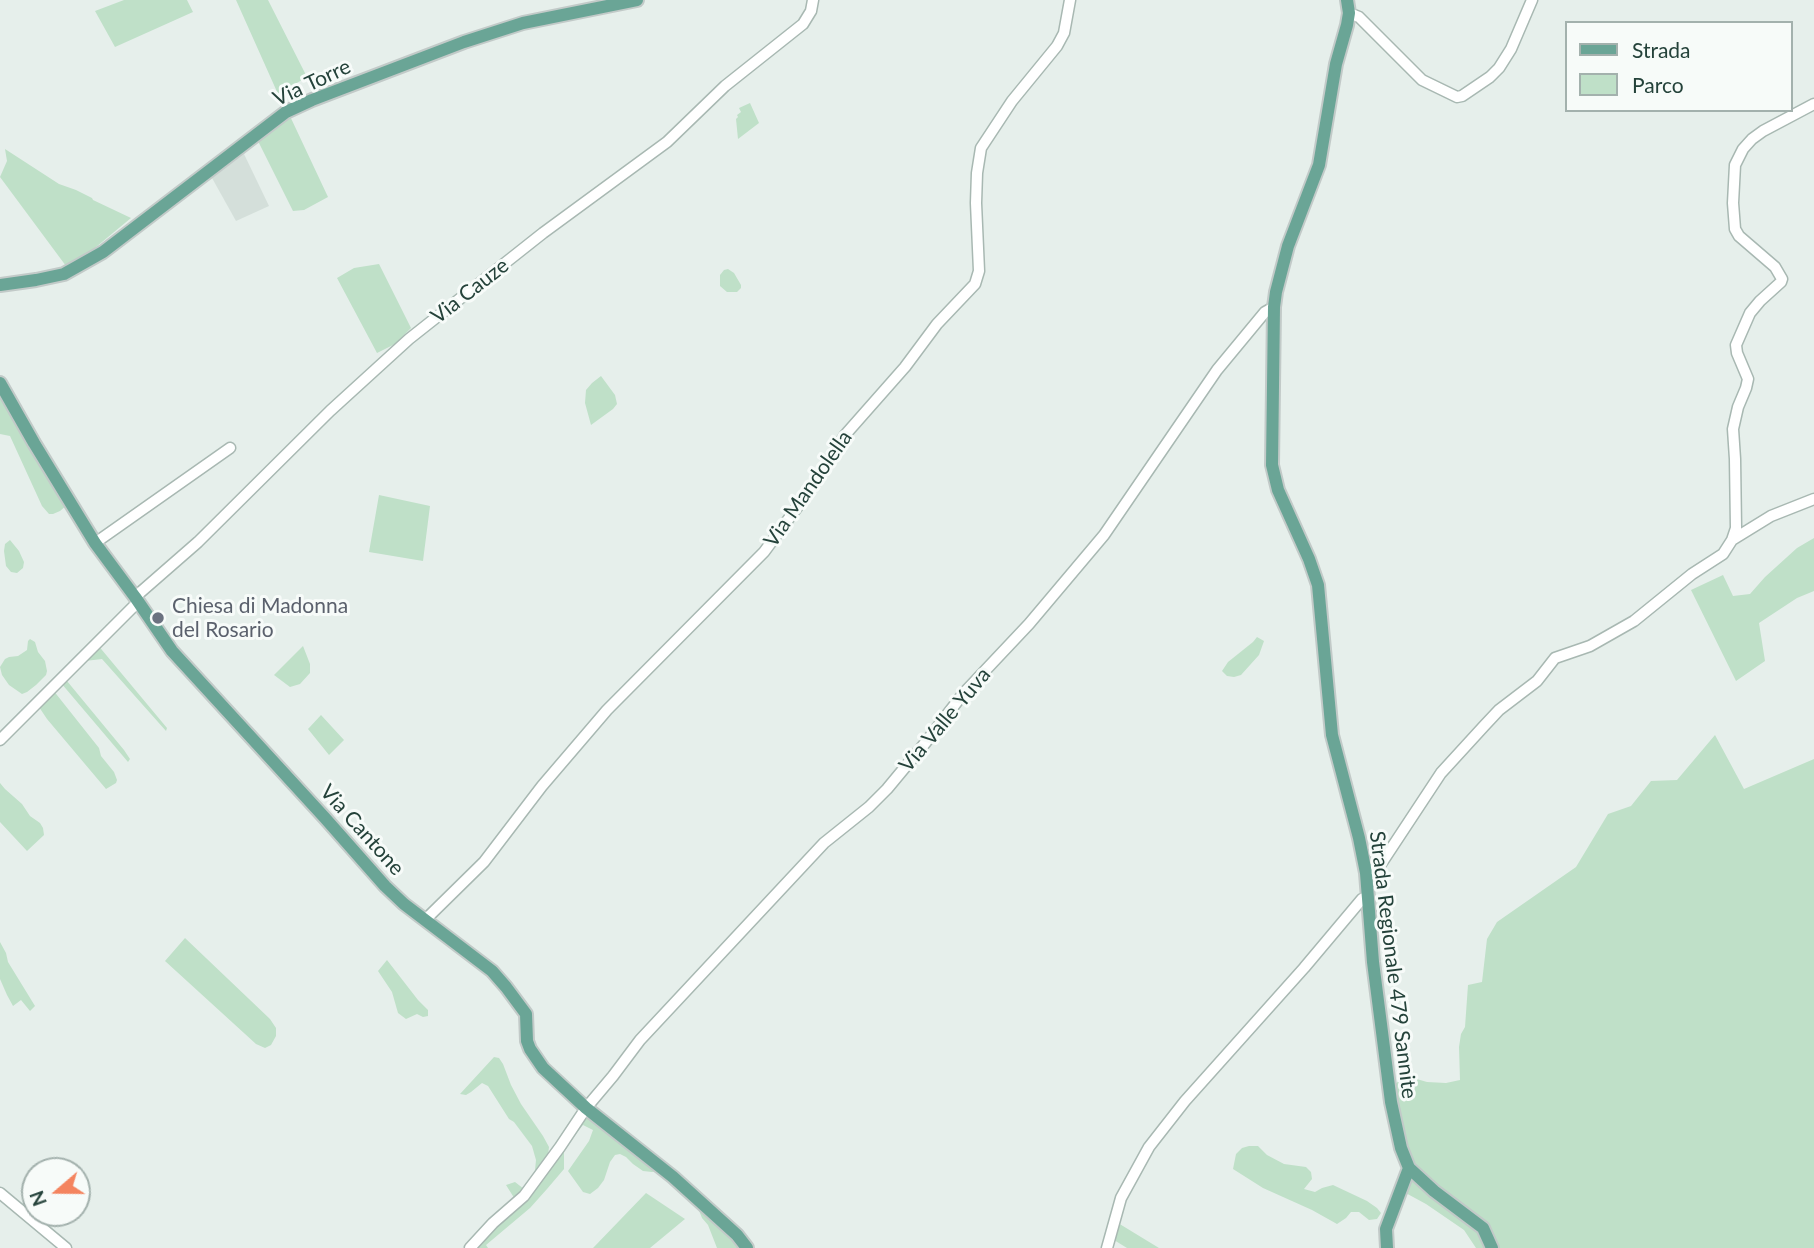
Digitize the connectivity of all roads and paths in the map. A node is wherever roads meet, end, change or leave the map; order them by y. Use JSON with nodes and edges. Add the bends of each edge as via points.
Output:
{"nodes":[{"id":1,"x":637,"y":0,"type":"edge"},
{"id":2,"x":813,"y":0,"type":"edge"},
{"id":3,"x":1070,"y":0,"type":"edge"},
{"id":4,"x":1532,"y":0,"type":"edge"},
{"id":5,"x":1348,"y":7,"type":"edge"},
{"id":6,"x":1814,"y":104,"type":"edge"},
{"id":7,"x":0,"y":285,"type":"edge"},
{"id":8,"x":1274,"y":307,"type":"junction"},
{"id":9,"x":0,"y":383,"type":"edge"},
{"id":10,"x":230,"y":449,"type":"dead end"},
{"id":11,"x":1814,"y":499,"type":"edge"},
{"id":12,"x":1732,"y":540,"type":"junction"},
{"id":13,"x":95,"y":543,"type":"junction"},
{"id":14,"x":137,"y":599,"type":"junction"},
{"id":15,"x":0,"y":740,"type":"edge"},
{"id":16,"x":1366,"y":873,"type":"junction"},
{"id":17,"x":1368,"y":895,"type":"junction"},
{"id":18,"x":425,"y":920,"type":"junction"},
{"id":19,"x":586,"y":1108,"type":"junction"},
{"id":20,"x":1409,"y":1168,"type":"junction"},
{"id":21,"x":0,"y":1193,"type":"edge"},
{"id":22,"x":66,"y":1248,"type":"edge"},
{"id":23,"x":470,"y":1248,"type":"edge"},
{"id":24,"x":747,"y":1248,"type":"edge"},
{"id":25,"x":1107,"y":1248,"type":"edge"},
{"id":26,"x":1387,"y":1248,"type":"edge"},
{"id":27,"x":1492,"y":1248,"type":"edge"}],
"edges":[{"from":1,"to":7,"type":"main road","name":"Via Torre","via":[[523,23],[312,100],[286,113],[103,252],[64,274]]},
{"from":2,"to":14,"type":"street","name":"Via Cauze","via":[[803,24],[724,86],[667,142],[410,339]]},
{"from":3,"to":18,"type":"street","name":"Via Mandolella","via":[[1057,46],[981,148],[975,284],[845,435],[764,552],[607,710],[484,862]]},
{"from":4,"to":5,"type":"street","via":[[1499,68],[1457,97],[1422,80]]},
{"from":5,"to":8,"type":"main road","name":"Strada Regionale 479 Sannite","via":[[1319,166],[1282,264]]},
{"from":6,"to":12,"type":"street","via":[[1752,139],[1735,165],[1735,229],[1775,267],[1782,282],[1750,313],[1736,345],[1748,379],[1733,429],[1736,528]]},
{"from":8,"to":16,"type":"main road","name":"Strada Regionale 479 Sannite","via":[[1272,465],[1318,585],[1332,735]]},
{"from":8,"to":19,"type":"street","name":"Via Valle Yuva","via":[[1217,370],[1104,535],[1029,624],[963,694],[887,789],[824,843],[640,1040]]},
{"from":9,"to":13,"type":"main road","name":"Via Cantone"},
{"from":10,"to":13,"type":"street"},
{"from":11,"to":12,"type":"street","via":[[1771,516]]},
{"from":12,"to":16,"type":"street","via":[[1723,554],[1634,621],[1555,659],[1537,681],[1499,710],[1441,773],[1379,867]]},
{"from":13,"to":14,"type":"main road","name":"Via Cantone"},
{"from":14,"to":15,"type":"street","name":"Via Cauze"},
{"from":14,"to":18,"type":"main road","name":"Via Cantone","via":[[172,651],[385,886]]},
{"from":16,"to":17,"type":"main road","name":"Strada Regionale 479 Sannite"},
{"from":17,"to":20,"type":"main road","name":"Strada Regionale 479 Sannite","via":[[1391,1102]]},
{"from":17,"to":25,"type":"street","via":[[1149,1147],[1121,1198]]},
{"from":18,"to":19,"type":"main road","name":"Via Cantone","via":[[506,987],[526,1014],[527,1041],[536,1058]]},
{"from":19,"to":23,"type":"street","name":"Via Valle Yuva","via":[[524,1196]]},
{"from":19,"to":24,"type":"main road","name":"Via Cantone","via":[[673,1177]]},
{"from":20,"to":26,"type":"main road","via":[[1386,1229]]},
{"from":20,"to":27,"type":"main road","name":"Strada Regionale 479 Sannite","via":[[1483,1228]]},
{"from":21,"to":22,"type":"street"}]}
